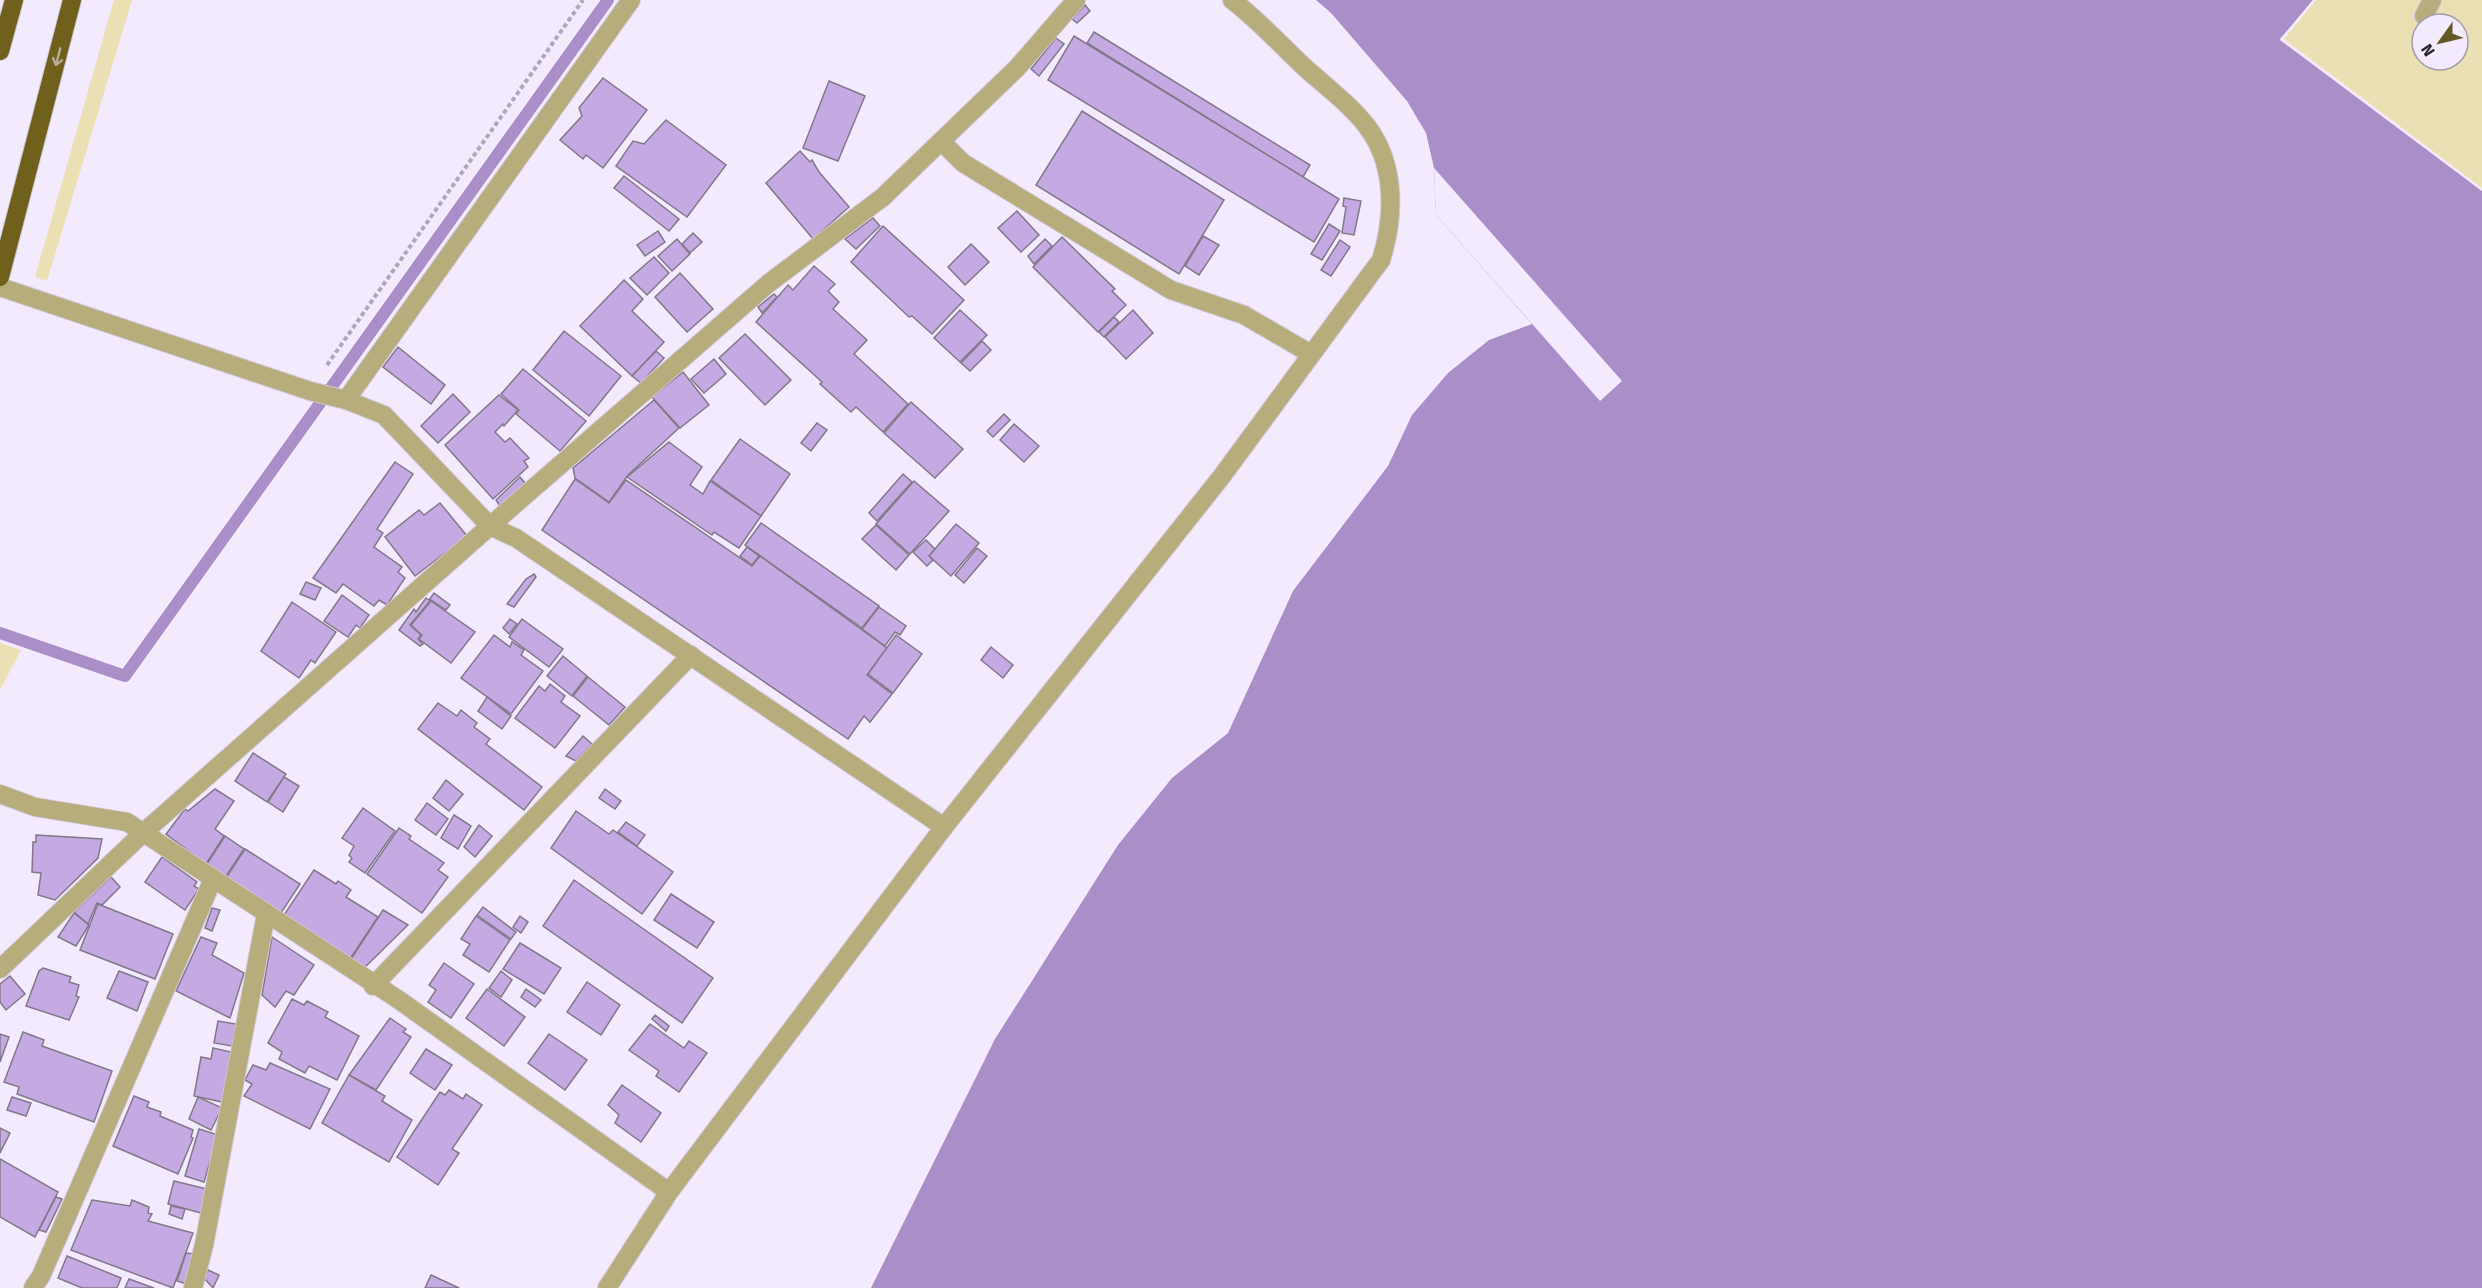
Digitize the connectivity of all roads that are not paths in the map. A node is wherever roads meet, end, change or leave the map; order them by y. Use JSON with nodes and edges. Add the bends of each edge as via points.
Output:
{"nodes":[{"id":1,"x":14,"y":0,"type":"edge"},
{"id":2,"x":72,"y":0,"type":"edge"},
{"id":3,"x":631,"y":0,"type":"edge"},
{"id":4,"x":1076,"y":0,"type":"edge"},
{"id":5,"x":1232,"y":0,"type":"edge"},
{"id":6,"x":0,"y":51,"type":"edge"},
{"id":7,"x":941,"y":141,"type":"junction"},
{"id":8,"x":0,"y":277,"type":"edge"},
{"id":9,"x":0,"y":287,"type":"edge"},
{"id":10,"x":1311,"y":354,"type":"junction"},
{"id":11,"x":343,"y":399,"type":"junction"},
{"id":12,"x":490,"y":526,"type":"junction"},
{"id":13,"x":691,"y":655,"type":"junction"},
{"id":14,"x":0,"y":794,"type":"edge"},
{"id":15,"x":944,"y":827,"type":"junction"},
{"id":16,"x":143,"y":833,"type":"junction"},
{"id":17,"x":213,"y":879,"type":"junction"},
{"id":18,"x":266,"y":914,"type":"junction"},
{"id":19,"x":0,"y":969,"type":"edge"},
{"id":20,"x":373,"y":986,"type":"junction"},
{"id":21,"x":669,"y":1192,"type":"junction"},
{"id":22,"x":33,"y":1288,"type":"edge"},
{"id":23,"x":194,"y":1288,"type":"edge"},
{"id":24,"x":607,"y":1288,"type":"edge"}],
"edges":[{"from":1,"to":6,"type":"highway"},
{"from":2,"to":8,"type":"highway","one_way":true},
{"from":3,"to":11,"type":"street"},
{"from":4,"to":7,"type":"street","via":[[1017,68]]},
{"from":5,"to":10,"type":"street","via":[[1371,132],[1384,160],[1391,196],[1389,234],[1380,260]]},
{"from":7,"to":10,"type":"street","via":[[963,163],[1171,290],[1244,315]]},
{"from":7,"to":12,"type":"street","via":[[883,197],[769,283]]},
{"from":9,"to":11,"type":"street"},
{"from":10,"to":15,"type":"street","via":[[1222,476]]},
{"from":11,"to":12,"type":"street","via":[[384,415]]},
{"from":12,"to":13,"type":"street","via":[[516,538]]},
{"from":12,"to":16,"type":"street"},
{"from":13,"to":15,"type":"street"},
{"from":13,"to":20,"type":"street"},
{"from":14,"to":16,"type":"street","via":[[35,807],[127,822]]},
{"from":15,"to":21,"type":"street"},
{"from":16,"to":17,"type":"street"},
{"from":16,"to":19,"type":"street"},
{"from":17,"to":18,"type":"street"},
{"from":17,"to":22,"type":"street"},
{"from":18,"to":20,"type":"street"},
{"from":18,"to":23,"type":"street"},
{"from":20,"to":21,"type":"street","via":[[399,1000]]},
{"from":21,"to":24,"type":"street"}]}
